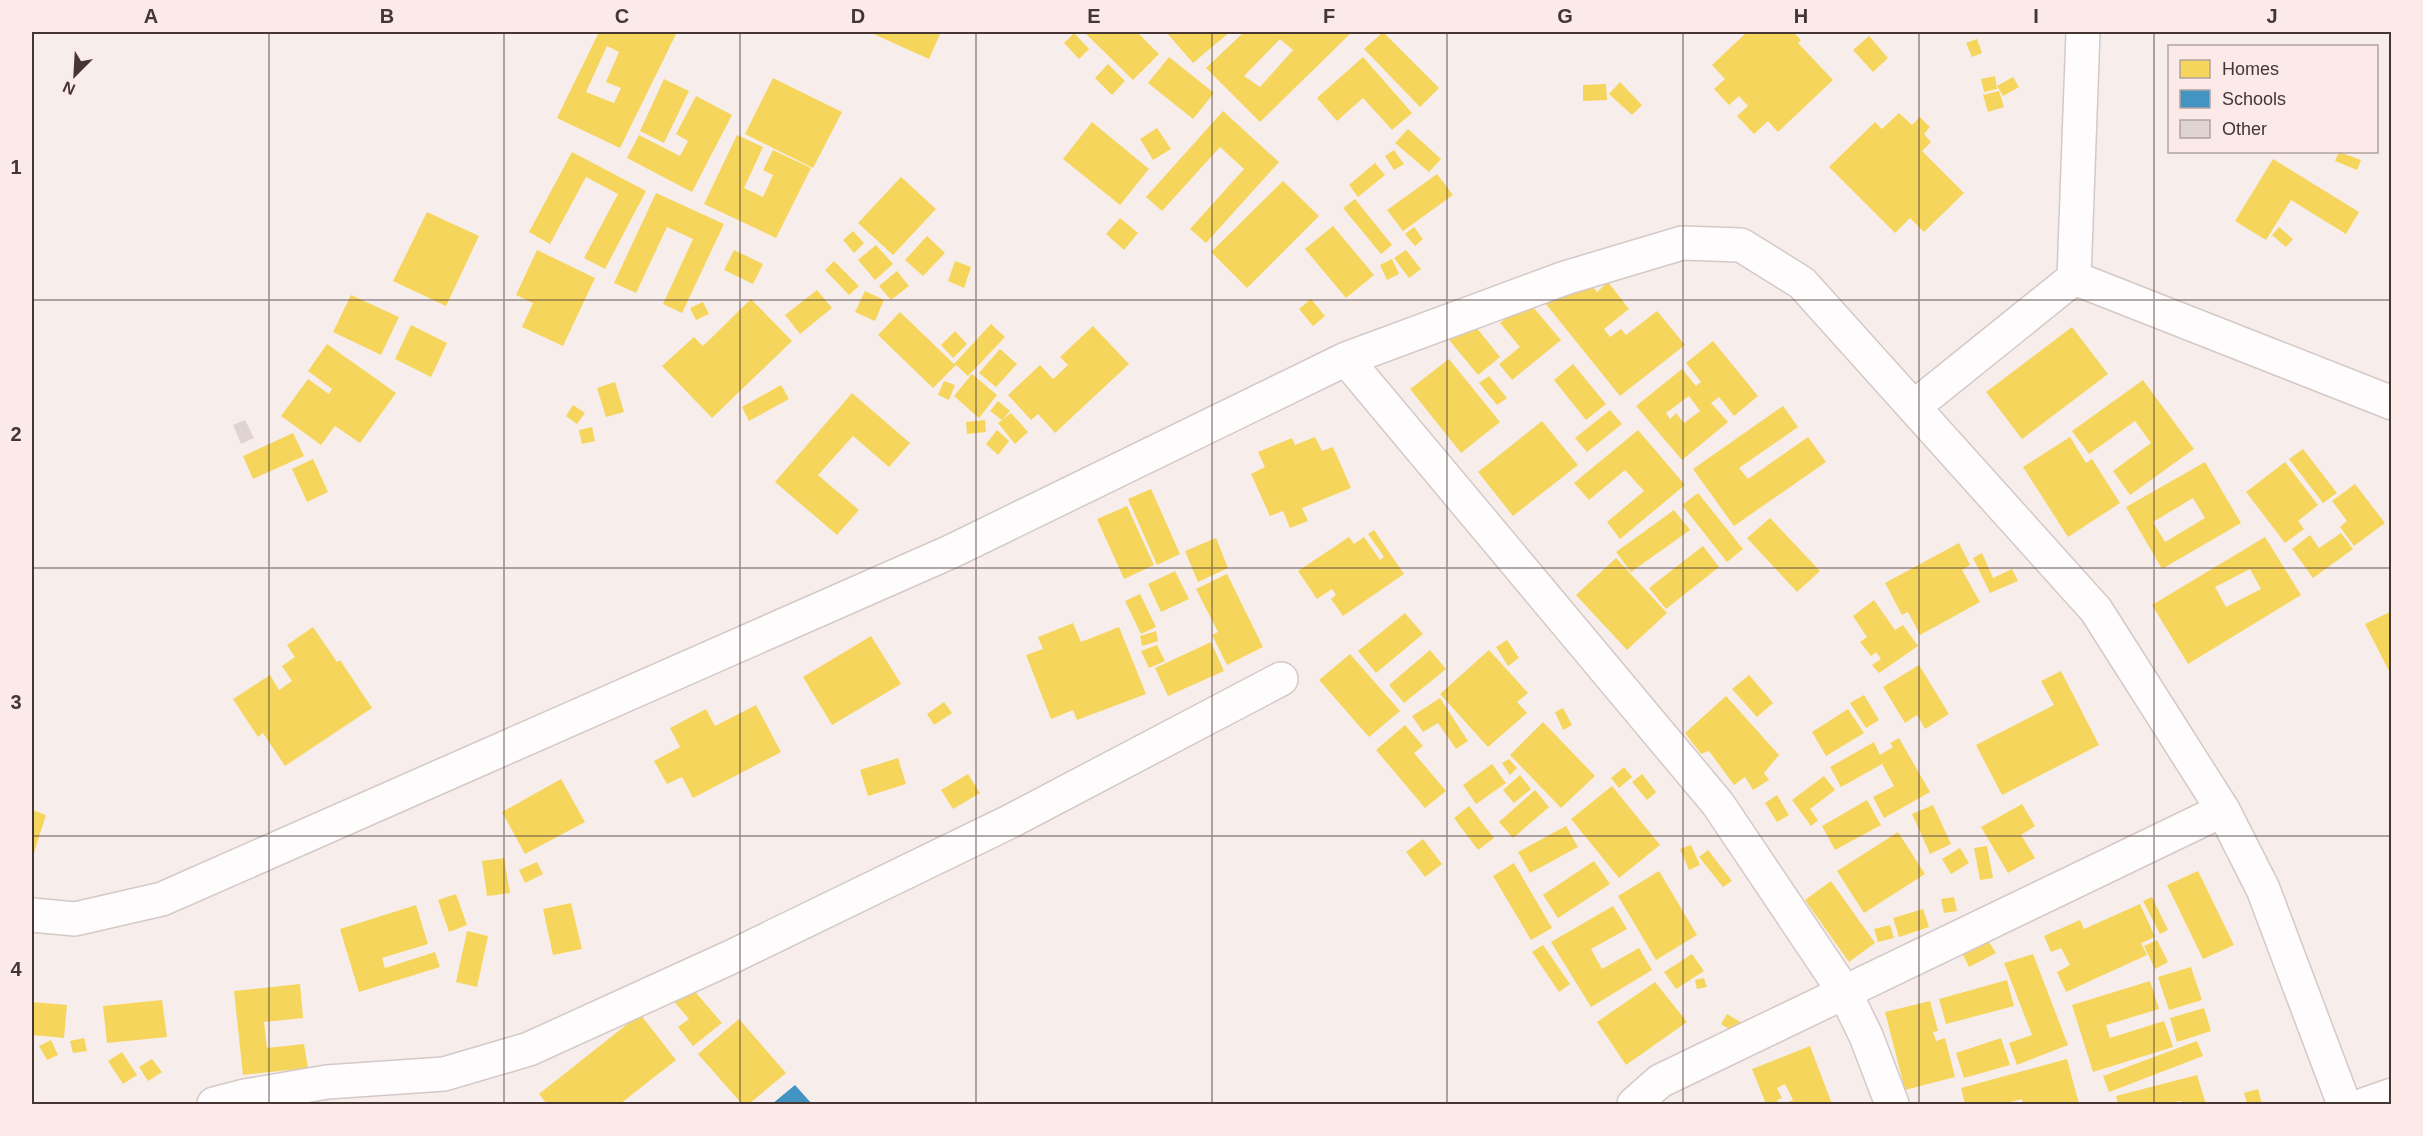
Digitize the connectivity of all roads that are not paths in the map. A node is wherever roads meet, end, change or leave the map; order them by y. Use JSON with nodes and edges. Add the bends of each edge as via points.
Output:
{"nodes":[{"id":1,"x":2083,"y":32,"type":"edge"},
{"id":2,"x":2074,"y":278,"type":"junction"},
{"id":3,"x":1346,"y":359,"type":"junction"},
{"id":4,"x":2391,"y":403,"type":"edge"},
{"id":5,"x":1915,"y":406,"type":"junction"},
{"id":6,"x":1281,"y":679,"type":"dead end"},
{"id":7,"x":2223,"y":810,"type":"junction"},
{"id":8,"x":32,"y":915,"type":"edge"},
{"id":9,"x":1845,"y":993,"type":"junction"},
{"id":10,"x":2391,"y":1095,"type":"edge"},
{"id":11,"x":214,"y":1104,"type":"edge"},
{"id":12,"x":1634,"y":1104,"type":"edge"},
{"id":13,"x":1892,"y":1104,"type":"edge"},
{"id":14,"x":2344,"y":1104,"type":"edge"},
{"id":15,"x":2366,"y":1104,"type":"edge"}],
"edges":[{"from":1,"to":2,"type":"street"},
{"from":2,"to":4,"type":"street"},
{"from":2,"to":5,"type":"street"},
{"from":3,"to":5,"type":"street","via":[[1565,278],[1682,243],[1741,245],[1802,283]]},
{"from":3,"to":8,"type":"street","via":[[950,552],[162,899],[75,918]]},
{"from":3,"to":9,"type":"street","via":[[1719,804]]},
{"from":5,"to":7,"type":"street","via":[[2096,610]]},
{"from":6,"to":11,"type":"street","via":[[1011,821],[729,958],[529,1049],[444,1074],[327,1082]]},
{"from":7,"to":9,"type":"street"},
{"from":7,"to":14,"type":"street","via":[[2263,889]]},
{"from":9,"to":12,"type":"street","via":[[1660,1081]]},
{"from":9,"to":13,"type":"street"},
{"from":10,"to":15,"type":"street"}]}
